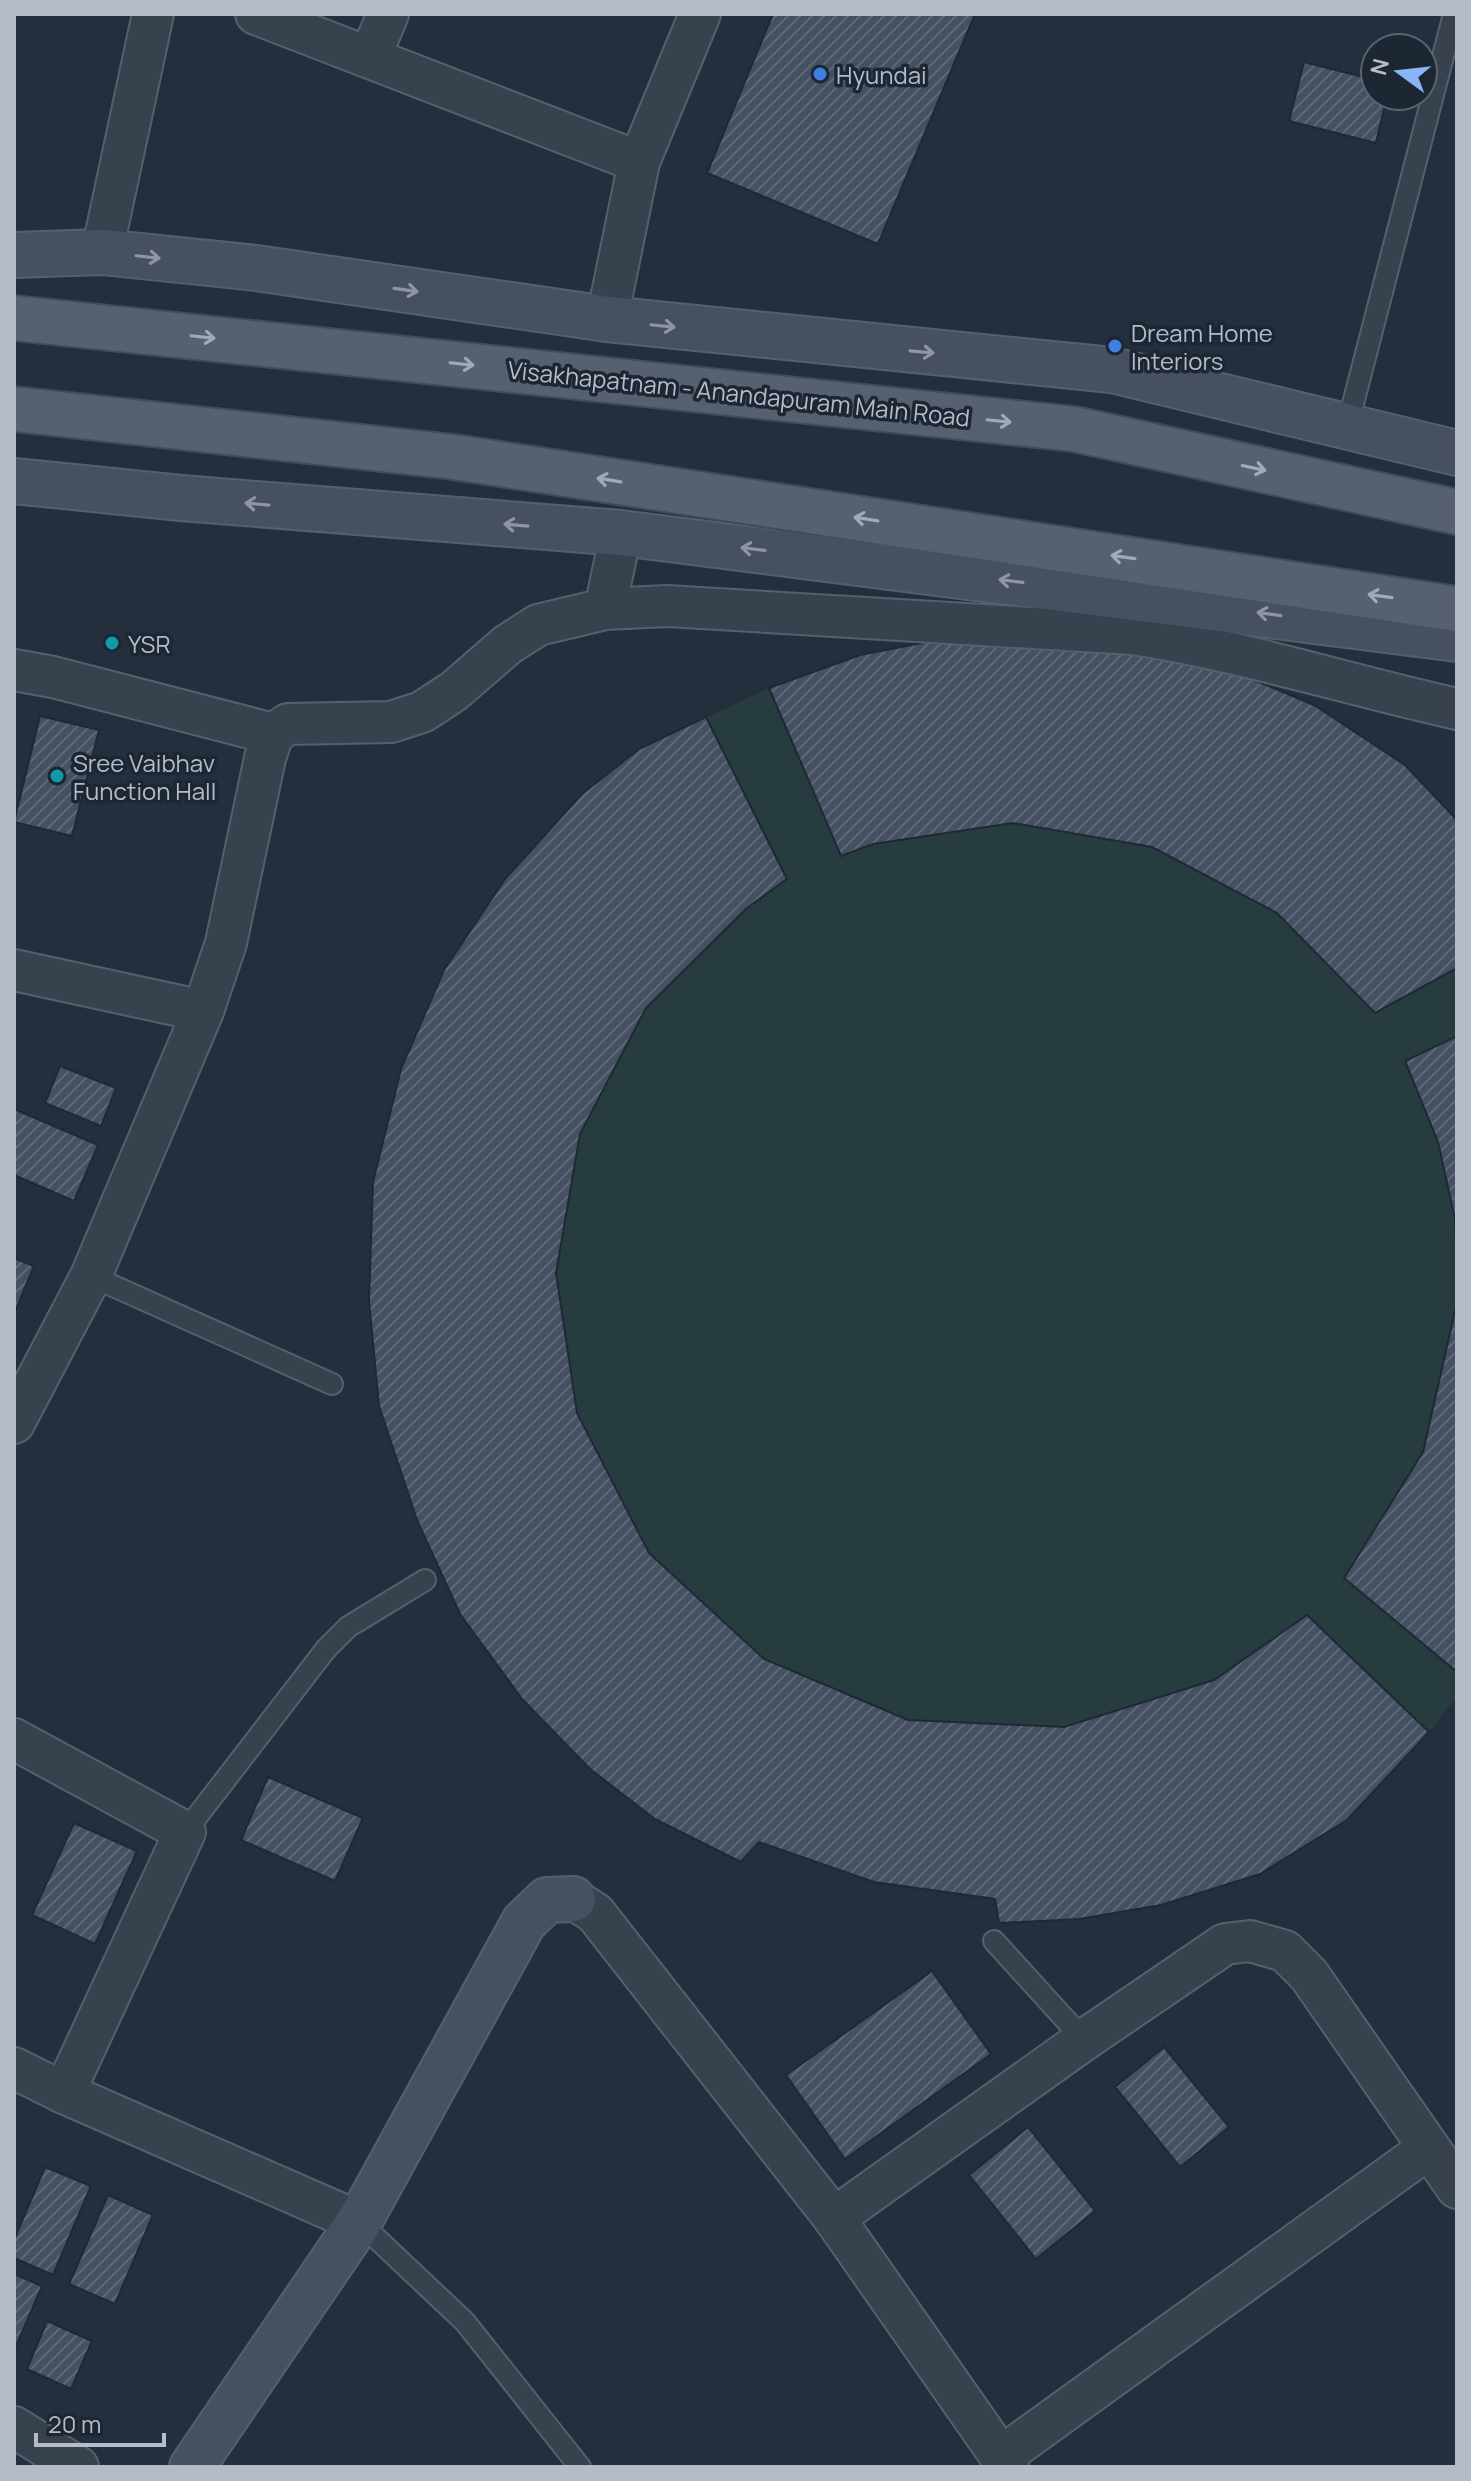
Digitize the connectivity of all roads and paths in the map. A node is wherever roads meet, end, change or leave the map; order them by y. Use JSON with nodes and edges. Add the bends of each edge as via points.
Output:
{"nodes":[{"id":1,"x":153,"y":14,"type":"edge"},
{"id":2,"x":256,"y":14,"type":"edge"},
{"id":3,"x":388,"y":14,"type":"edge"},
{"id":4,"x":700,"y":14,"type":"edge"},
{"id":5,"x":1454,"y":14,"type":"edge"},
{"id":6,"x":370,"y":57,"type":"junction"},
{"id":7,"x":639,"y":162,"type":"junction"},
{"id":8,"x":102,"y":252,"type":"junction"},
{"id":9,"x":14,"y":255,"type":"edge"},
{"id":10,"x":14,"y":318,"type":"edge"},
{"id":11,"x":607,"y":319,"type":"junction"},
{"id":12,"x":14,"y":409,"type":"edge"},
{"id":13,"x":1347,"y":427,"type":"junction"},
{"id":14,"x":1457,"y":453,"type":"edge"},
{"id":15,"x":14,"y":481,"type":"edge"},
{"id":16,"x":1457,"y":512,"type":"edge"},
{"id":17,"x":621,"y":533,"type":"junction"},
{"id":18,"x":605,"y":609,"type":"junction"},
{"id":19,"x":1457,"y":609,"type":"edge"},
{"id":20,"x":1457,"y":639,"type":"edge"},
{"id":21,"x":14,"y":670,"type":"edge"},
{"id":22,"x":1457,"y":709,"type":"edge"},
{"id":23,"x":273,"y":734,"type":"junction"},
{"id":24,"x":14,"y":970,"type":"edge"},
{"id":25,"x":203,"y":1011,"type":"junction"},
{"id":26,"x":91,"y":1276,"type":"junction"},
{"id":27,"x":332,"y":1384,"type":"dead end"},
{"id":28,"x":14,"y":1423,"type":"edge"},
{"id":29,"x":425,"y":1580,"type":"dead end"},
{"id":30,"x":14,"y":1739,"type":"edge"},
{"id":31,"x":185,"y":1832,"type":"junction"},
{"id":32,"x":573,"y":1899,"type":"joint"},
{"id":33,"x":994,"y":1941,"type":"dead end"},
{"id":34,"x":1084,"y":2040,"type":"junction"},
{"id":35,"x":14,"y":2068,"type":"edge"},
{"id":36,"x":64,"y":2093,"type":"junction"},
{"id":37,"x":1429,"y":2148,"type":"junction"},
{"id":38,"x":1457,"y":2188,"type":"edge"},
{"id":39,"x":834,"y":2218,"type":"junction"},
{"id":40,"x":359,"y":2222,"type":"junction"},
{"id":41,"x":14,"y":2427,"type":"edge"},
{"id":42,"x":1004,"y":2462,"type":"edge"},
{"id":43,"x":78,"y":2467,"type":"edge"},
{"id":44,"x":192,"y":2467,"type":"edge"},
{"id":45,"x":580,"y":2467,"type":"edge"}],
"edges":[{"from":1,"to":8,"type":"street"},
{"from":2,"to":6,"type":"street"},
{"from":3,"to":6,"type":"street"},
{"from":4,"to":7,"type":"street"},
{"from":5,"to":13,"type":"lane"},
{"from":6,"to":7,"type":"street"},
{"from":7,"to":11,"type":"street"},
{"from":8,"to":9,"type":"street"},
{"from":8,"to":11,"type":"street","one_way":true,"via":[[256,268]]},
{"from":10,"to":16,"type":"main road","name":"Visakhapatnam - Anandapuram Main Road","one_way":true,"via":[[1074,429]]},
{"from":11,"to":13,"type":"street","one_way":true,"via":[[1112,370]]},
{"from":19,"to":12,"type":"main road","one_way":true,"via":[[454,457]]},
{"from":13,"to":14,"type":"street"},
{"from":17,"to":15,"type":"street","one_way":true},
{"from":17,"to":18,"type":"street"},
{"from":20,"to":17,"type":"street","one_way":true},
{"from":18,"to":22,"type":"street","via":[[667,606],[1133,634],[1192,643]]},
{"from":18,"to":23,"type":"street","via":[[538,625],[422,712],[391,722],[288,724]]},
{"from":21,"to":23,"type":"street"},
{"from":23,"to":25,"type":"street","via":[[226,943]]},
{"from":24,"to":25,"type":"street"},
{"from":25,"to":26,"type":"street"},
{"from":26,"to":27,"type":"lane"},
{"from":26,"to":28,"type":"street"},
{"from":29,"to":31,"type":"lane","via":[[348,1627],[326,1649]]},
{"from":30,"to":31,"type":"street"},
{"from":31,"to":36,"type":"street"},
{"from":32,"to":39,"type":"street","via":[[595,1913]]},
{"from":32,"to":40,"type":"street","via":[[547,1900],[524,1922]]},
{"from":33,"to":34,"type":"lane"},
{"from":34,"to":37,"type":"street","via":[[1225,1944],[1250,1941],[1285,1951],[1309,1975]]},
{"from":34,"to":39,"type":"street"},
{"from":35,"to":36,"type":"street"},
{"from":36,"to":40,"type":"street"},
{"from":37,"to":38,"type":"street"},
{"from":37,"to":42,"type":"street"},
{"from":39,"to":42,"type":"street"},
{"from":40,"to":44,"type":"street"},
{"from":40,"to":45,"type":"lane","via":[[465,2322]]},
{"from":41,"to":43,"type":"street"}]}
